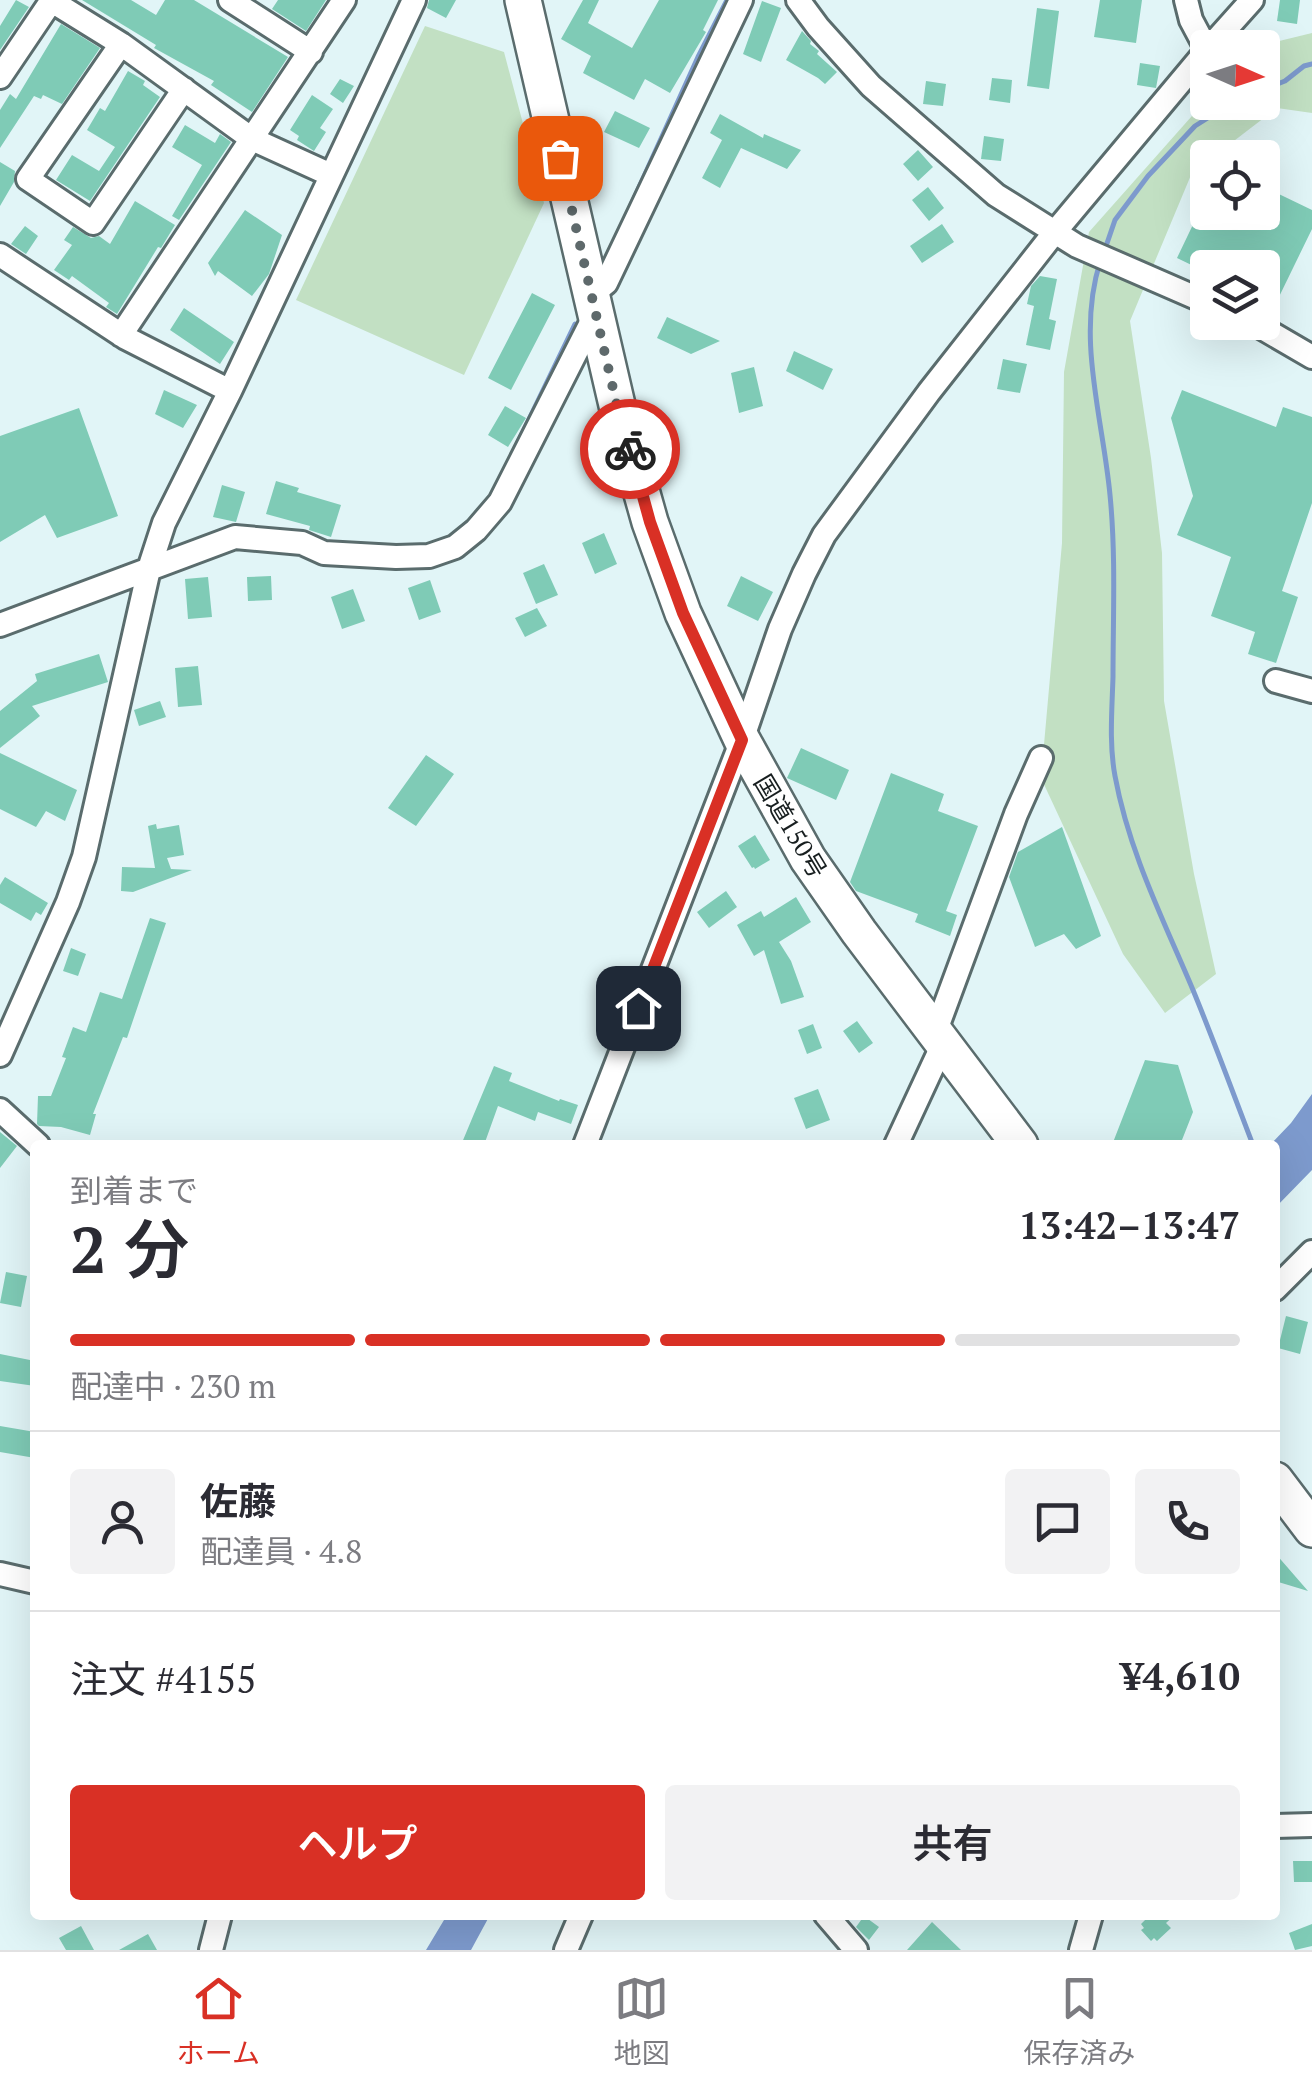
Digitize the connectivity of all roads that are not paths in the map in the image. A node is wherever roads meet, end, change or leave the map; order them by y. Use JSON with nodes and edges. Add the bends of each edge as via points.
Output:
{"nodes":[{"id":1,"x":51,"y":0,"type":"edge"},
{"id":2,"x":230,"y":0,"type":"edge"},
{"id":3,"x":344,"y":0,"type":"edge"},
{"id":4,"x":414,"y":0,"type":"edge"},
{"id":5,"x":523,"y":0,"type":"edge"},
{"id":6,"x":741,"y":0,"type":"edge"},
{"id":7,"x":798,"y":0,"type":"edge"},
{"id":8,"x":1186,"y":0,"type":"edge"},
{"id":9,"x":1252,"y":0,"type":"edge"},
{"id":10,"x":1198,"y":30,"type":"edge"},
{"id":11,"x":1225,"y":30,"type":"edge"},
{"id":12,"x":121,"y":44,"type":"junction"},
{"id":13,"x":310,"y":52,"type":"junction"},
{"id":14,"x":1190,"y":70,"type":"edge"},
{"id":15,"x":0,"y":77,"type":"edge"},
{"id":16,"x":184,"y":90,"type":"junction"},
{"id":17,"x":252,"y":139,"type":"junction"},
{"id":18,"x":331,"y":175,"type":"junction"},
{"id":19,"x":1054,"y":232,"type":"junction"},
{"id":20,"x":0,"y":255,"type":"edge"},
{"id":21,"x":1190,"y":294,"type":"edge"},
{"id":22,"x":594,"y":304,"type":"junction"},
{"id":23,"x":121,"y":335,"type":"junction"},
{"id":24,"x":1280,"y":338,"type":"edge"},
{"id":25,"x":1312,"y":357,"type":"edge"},
{"id":26,"x":230,"y":391,"type":"junction"},
{"id":27,"x":149,"y":569,"type":"junction"},
{"id":28,"x":0,"y":625,"type":"edge"},
{"id":29,"x":1276,"y":681,"type":"dead end"},
{"id":30,"x":1312,"y":691,"type":"edge"},
{"id":31,"x":742,"y":740,"type":"junction"},
{"id":32,"x":1041,"y":758,"type":"dead end"},
{"id":33,"x":939,"y":1038,"type":"junction"},
{"id":34,"x":0,"y":1055,"type":"edge"},
{"id":35,"x":0,"y":1110,"type":"edge"},
{"id":36,"x":33,"y":1140,"type":"edge"},
{"id":37,"x":587,"y":1140,"type":"edge"},
{"id":38,"x":898,"y":1140,"type":"edge"},
{"id":39,"x":1016,"y":1140,"type":"edge"},
{"id":40,"x":1312,"y":1252,"type":"edge"},
{"id":41,"x":1280,"y":1285,"type":"edge"},
{"id":42,"x":1280,"y":1487,"type":"edge"},
{"id":43,"x":1312,"y":1529,"type":"edge"},
{"id":44,"x":0,"y":1574,"type":"edge"},
{"id":45,"x":30,"y":1581,"type":"edge"},
{"id":46,"x":1312,"y":1825,"type":"edge"},
{"id":47,"x":1280,"y":1826,"type":"edge"},
{"id":48,"x":219,"y":1920,"type":"edge"},
{"id":49,"x":579,"y":1920,"type":"edge"},
{"id":50,"x":830,"y":1920,"type":"edge"},
{"id":51,"x":1090,"y":1920,"type":"edge"},
{"id":52,"x":211,"y":1950,"type":"edge"},
{"id":53,"x":566,"y":1950,"type":"edge"},
{"id":54,"x":856,"y":1950,"type":"edge"},
{"id":55,"x":1081,"y":1950,"type":"edge"}],
"edges":[{"from":1,"to":12,"type":"street"},
{"from":1,"to":15,"type":"street"},
{"from":2,"to":13,"type":"street"},
{"from":3,"to":13,"type":"street"},
{"from":4,"to":18,"type":"street"},
{"from":5,"to":22,"type":"highway","name":"国道150号"},
{"from":6,"to":22,"type":"street"},
{"from":7,"to":19,"type":"street","via":[[871,86],[996,195]]},
{"from":8,"to":10,"type":"street"},
{"from":9,"to":11,"type":"street"},
{"from":12,"to":16,"type":"street"},
{"from":12,"to":16,"type":"street","via":[[28,179],[93,222]]},
{"from":13,"to":17,"type":"street"},
{"from":14,"to":19,"type":"street"},
{"from":16,"to":17,"type":"street"},
{"from":17,"to":18,"type":"street"},
{"from":17,"to":23,"type":"street"},
{"from":18,"to":26,"type":"street"},
{"from":19,"to":21,"type":"street"},
{"from":19,"to":31,"type":"street","via":[[824,535],[780,630]]},
{"from":20,"to":23,"type":"street"},
{"from":22,"to":27,"type":"street","via":[[500,502],[455,547],[396,557],[235,537]]},
{"from":22,"to":31,"type":"highway","name":"国道150号","via":[[650,522]]},
{"from":23,"to":26,"type":"street"},
{"from":24,"to":25,"type":"street"},
{"from":26,"to":27,"type":"street","via":[[164,523]]},
{"from":27,"to":28,"type":"street"},
{"from":27,"to":34,"type":"street","via":[[84,857]]},
{"from":29,"to":30,"type":"street"},
{"from":31,"to":33,"type":"highway","name":"国道150号","via":[[808,859]]},
{"from":31,"to":37,"type":"street"},
{"from":32,"to":33,"type":"street"},
{"from":33,"to":38,"type":"street"},
{"from":33,"to":39,"type":"highway","name":"国道150号"},
{"from":35,"to":36,"type":"street"},
{"from":40,"to":41,"type":"street"},
{"from":42,"to":43,"type":"highway"},
{"from":44,"to":45,"type":"street"},
{"from":46,"to":47,"type":"street"},
{"from":48,"to":52,"type":"street"},
{"from":49,"to":53,"type":"street"},
{"from":50,"to":54,"type":"street"},
{"from":51,"to":55,"type":"street"}]}
